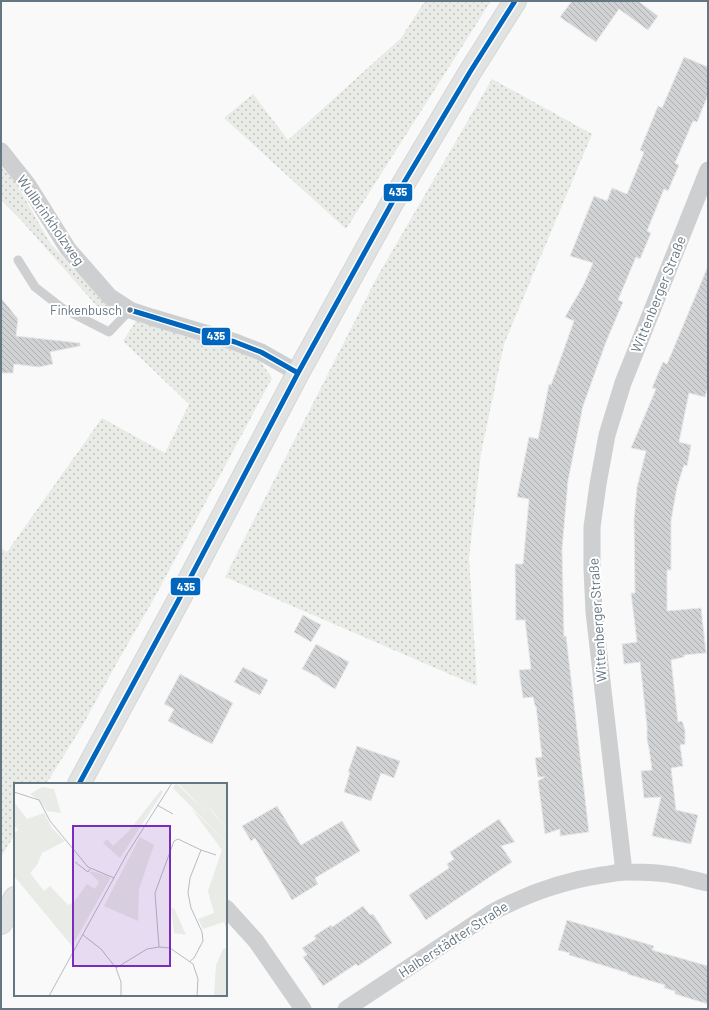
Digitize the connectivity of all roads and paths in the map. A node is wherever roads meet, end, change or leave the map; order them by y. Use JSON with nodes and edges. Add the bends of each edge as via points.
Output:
{"nodes":[{"id":1,"x":515,"y":1,"type":"edge"},
{"id":2,"x":1,"y":151,"type":"edge"},
{"id":3,"x":708,"y":170,"type":"edge"},
{"id":4,"x":18,"y":260,"type":"dead end"},
{"id":5,"x":130,"y":310,"type":"junction"},
{"id":6,"x":298,"y":373,"type":"junction"},
{"id":7,"x":80,"y":783,"type":"edge"},
{"id":8,"x":624,"y":872,"type":"junction"},
{"id":9,"x":708,"y":883,"type":"edge"},
{"id":10,"x":14,"y":900,"type":"edge"},
{"id":11,"x":227,"y":909,"type":"edge"},
{"id":12,"x":1,"y":923,"type":"edge"},
{"id":13,"x":303,"y":1009,"type":"edge"},
{"id":14,"x":346,"y":1009,"type":"edge"}],
"edges":[{"from":1,"to":6,"type":"main road","via":[[397,194]]},
{"from":2,"to":5,"type":"street","name":"Wullbrinkholzweg","via":[[28,186],[68,249],[110,297]]},
{"from":3,"to":8,"type":"street","name":"Wittenberger Straße","via":[[622,383],[607,435],[592,527],[594,612]]},
{"from":4,"to":5,"type":"lane","via":[[34,287],[62,308],[109,332]]},
{"from":5,"to":6,"type":"street","name":"Wullbrinkholzweg","via":[[236,342],[261,352]]},
{"from":6,"to":7,"type":"main road"},
{"from":8,"to":9,"type":"street","name":"Halberstädter Straße","via":[[677,876]]},
{"from":8,"to":14,"type":"street","name":"Halberstädter Straße","via":[[564,883],[511,902]]},
{"from":10,"to":12,"type":"main road"},
{"from":11,"to":13,"type":"street","via":[[256,941]]}]}
